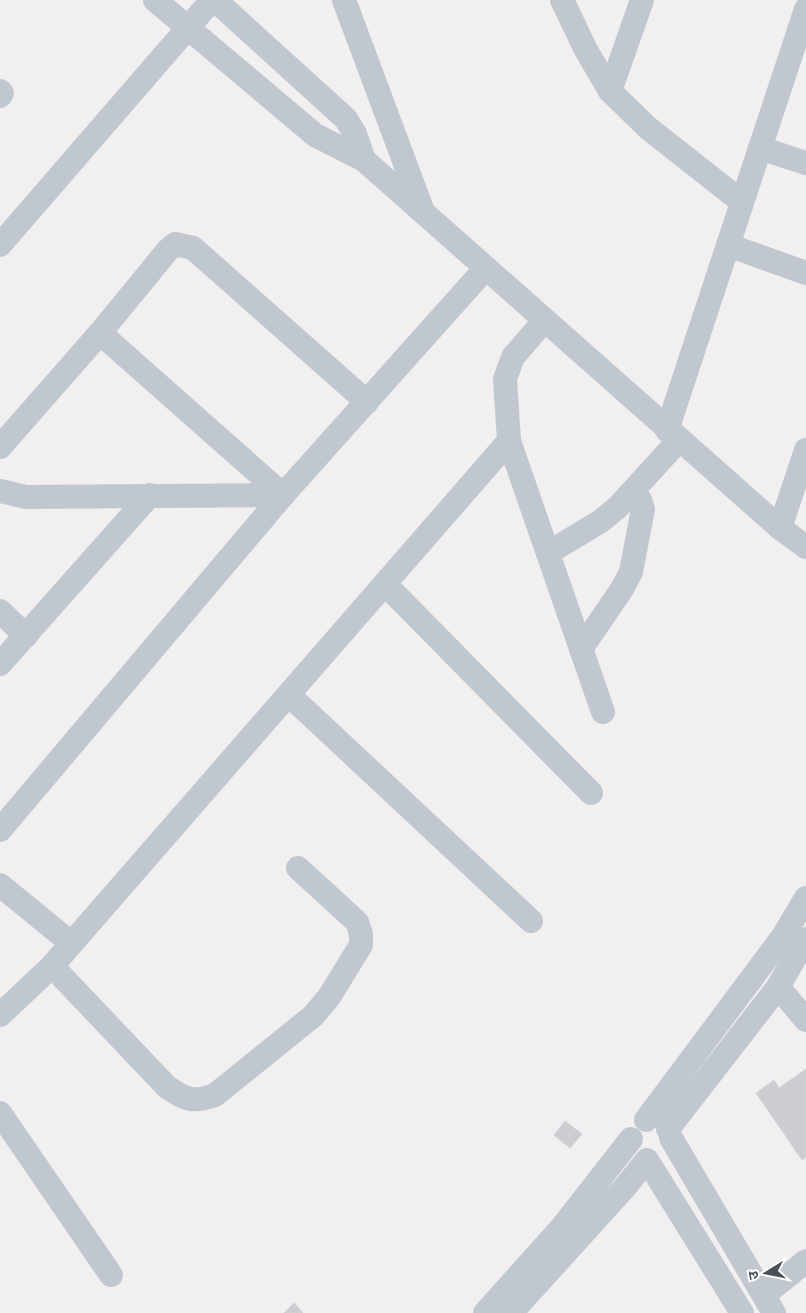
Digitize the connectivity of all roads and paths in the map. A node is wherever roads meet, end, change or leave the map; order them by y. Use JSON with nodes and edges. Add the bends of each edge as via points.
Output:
{"nodes":[{"id":1,"x":155,"y":0,"type":"edge"},
{"id":2,"x":213,"y":0,"type":"edge"},
{"id":3,"x":344,"y":0,"type":"edge"},
{"id":4,"x":562,"y":0,"type":"edge"},
{"id":5,"x":642,"y":0,"type":"edge"},
{"id":6,"x":806,"y":9,"type":"edge"},
{"id":7,"x":188,"y":28,"type":"junction"},
{"id":8,"x":800,"y":47,"type":"edge"},
{"id":9,"x":0,"y":91,"type":"edge"},
{"id":10,"x":610,"y":91,"type":"junction"},
{"id":11,"x":0,"y":96,"type":"edge"},
{"id":12,"x":760,"y":148,"type":"junction"},
{"id":13,"x":364,"y":160,"type":"junction"},
{"id":14,"x":806,"y":163,"type":"edge"},
{"id":15,"x":742,"y":202,"type":"junction"},
{"id":16,"x":424,"y":214,"type":"junction"},
{"id":17,"x":0,"y":245,"type":"edge"},
{"id":18,"x":728,"y":245,"type":"junction"},
{"id":19,"x":485,"y":269,"type":"junction"},
{"id":20,"x":806,"y":272,"type":"edge"},
{"id":21,"x":544,"y":321,"type":"junction"},
{"id":22,"x":100,"y":333,"type":"junction"},
{"id":23,"x":366,"y":402,"type":"junction"},
{"id":24,"x":673,"y":435,"type":"junction"},
{"id":25,"x":510,"y":441,"type":"junction"},
{"id":26,"x":0,"y":447,"type":"edge"},
{"id":27,"x":806,"y":450,"type":"edge"},
{"id":28,"x":0,"y":491,"type":"edge"},
{"id":29,"x":633,"y":493,"type":"junction"},
{"id":30,"x":150,"y":495,"type":"junction"},
{"id":31,"x":283,"y":495,"type":"junction"},
{"id":32,"x":780,"y":528,"type":"junction"},
{"id":33,"x":806,"y":547,"type":"edge"},
{"id":34,"x":548,"y":553,"type":"junction"},
{"id":35,"x":385,"y":584,"type":"junction"},
{"id":36,"x":0,"y":611,"type":"edge"},
{"id":37,"x":26,"y":636,"type":"junction"},
{"id":38,"x":581,"y":649,"type":"junction"},
{"id":39,"x":0,"y":664,"type":"edge"},
{"id":40,"x":289,"y":695,"type":"junction"},
{"id":41,"x":603,"y":712,"type":"dead end"},
{"id":42,"x":591,"y":793,"type":"dead end"},
{"id":43,"x":0,"y":830,"type":"edge"},
{"id":44,"x":298,"y":868,"type":"dead end"},
{"id":45,"x":0,"y":885,"type":"edge"},
{"id":46,"x":806,"y":898,"type":"edge"},
{"id":47,"x":532,"y":921,"type":"dead end"},
{"id":48,"x":806,"y":939,"type":"edge"},
{"id":49,"x":71,"y":943,"type":"junction"},
{"id":50,"x":52,"y":966,"type":"junction"},
{"id":51,"x":778,"y":987,"type":"junction"},
{"id":52,"x":0,"y":1016,"type":"edge"},
{"id":53,"x":806,"y":1020,"type":"edge"},
{"id":54,"x":0,"y":1112,"type":"edge"},
{"id":55,"x":646,"y":1120,"type":"junction"},
{"id":56,"x":669,"y":1134,"type":"junction"},
{"id":57,"x":631,"y":1139,"type":"junction"},
{"id":58,"x":648,"y":1160,"type":"junction"},
{"id":59,"x":806,"y":1261,"type":"edge"},
{"id":60,"x":110,"y":1275,"type":"dead end"},
{"id":61,"x":769,"y":1304,"type":"edge"},
{"id":62,"x":485,"y":1313,"type":"edge"},
{"id":63,"x":511,"y":1313,"type":"edge"},
{"id":64,"x":742,"y":1313,"type":"edge"}],
"edges":[{"from":1,"to":7,"type":"street"},
{"from":2,"to":7,"type":"street"},
{"from":2,"to":13,"type":"street","via":[[346,118]]},
{"from":3,"to":16,"type":"street"},
{"from":4,"to":10,"type":"street"},
{"from":5,"to":10,"type":"street"},
{"from":6,"to":8,"type":"street"},
{"from":7,"to":13,"type":"street","via":[[315,135]]},
{"from":7,"to":17,"type":"street"},
{"from":8,"to":12,"type":"street"},
{"from":9,"to":11,"type":"street"},
{"from":10,"to":15,"type":"street","via":[[648,128]]},
{"from":12,"to":14,"type":"street"},
{"from":12,"to":15,"type":"street"},
{"from":13,"to":16,"type":"street"},
{"from":15,"to":18,"type":"street"},
{"from":16,"to":19,"type":"street"},
{"from":18,"to":20,"type":"street"},
{"from":18,"to":24,"type":"street"},
{"from":19,"to":21,"type":"street"},
{"from":19,"to":23,"type":"street"},
{"from":21,"to":24,"type":"street"},
{"from":21,"to":25,"type":"street","via":[[513,357],[505,378]]},
{"from":22,"to":23,"type":"street","via":[[168,250],[175,244],[183,245],[193,248]]},
{"from":22,"to":26,"type":"street"},
{"from":22,"to":31,"type":"street"},
{"from":23,"to":31,"type":"street"},
{"from":24,"to":29,"type":"street"},
{"from":24,"to":32,"type":"street"},
{"from":25,"to":34,"type":"street"},
{"from":25,"to":35,"type":"street"},
{"from":27,"to":32,"type":"street"},
{"from":28,"to":30,"type":"street","via":[[26,497]]},
{"from":29,"to":34,"type":"street","via":[[602,520]]},
{"from":29,"to":38,"type":"street","via":[[643,509],[631,572]]},
{"from":30,"to":31,"type":"street"},
{"from":30,"to":37,"type":"street"},
{"from":31,"to":43,"type":"street"},
{"from":32,"to":33,"type":"street"},
{"from":34,"to":38,"type":"street"},
{"from":35,"to":40,"type":"street"},
{"from":35,"to":42,"type":"street"},
{"from":36,"to":37,"type":"street"},
{"from":37,"to":39,"type":"street"},
{"from":38,"to":41,"type":"street"},
{"from":40,"to":47,"type":"street"},
{"from":40,"to":49,"type":"street"},
{"from":44,"to":50,"type":"street","via":[[357,922],[362,934],[360,944],[329,997],[312,1016],[215,1095],[199,1101],[184,1098],[167,1087]]},
{"from":45,"to":49,"type":"street"},
{"from":46,"to":55,"type":"street","via":[[784,935]]},
{"from":48,"to":51,"type":"street"},
{"from":49,"to":50,"type":"street"},
{"from":50,"to":52,"type":"street"},
{"from":51,"to":53,"type":"street"},
{"from":51,"to":56,"type":"street"},
{"from":54,"to":60,"type":"street"},
{"from":55,"to":56,"type":"street","via":[[658,1121]]},
{"from":55,"to":57,"type":"street","via":[[636,1127]]},
{"from":56,"to":58,"type":"street","via":[[667,1153],[658,1159]]},
{"from":56,"to":61,"type":"street"},
{"from":57,"to":58,"type":"street","via":[[637,1155]]},
{"from":57,"to":62,"type":"street","via":[[563,1226]]},
{"from":58,"to":63,"type":"street"},
{"from":58,"to":64,"type":"street"},
{"from":59,"to":61,"type":"street"}]}
